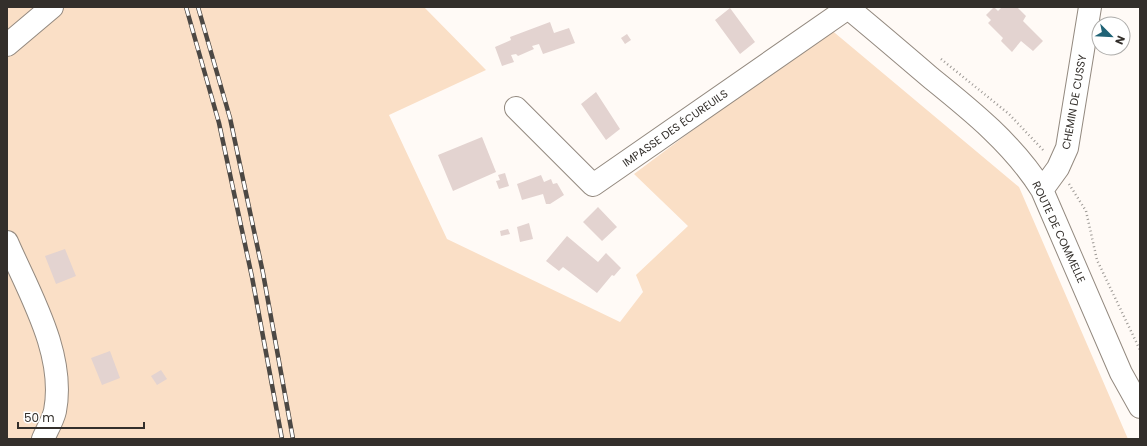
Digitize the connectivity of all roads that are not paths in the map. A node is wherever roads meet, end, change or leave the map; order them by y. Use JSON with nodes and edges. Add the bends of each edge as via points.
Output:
{"nodes":[{"id":1,"x":52,"y":7,"type":"edge"},
{"id":2,"x":1090,"y":7,"type":"edge"},
{"id":3,"x":847,"y":8,"type":"edge"},
{"id":4,"x":7,"y":45,"type":"edge"},
{"id":5,"x":516,"y":108,"type":"dead end"},
{"id":6,"x":1042,"y":190,"type":"junction"},
{"id":7,"x":7,"y":242,"type":"edge"},
{"id":8,"x":1140,"y":407,"type":"edge"},
{"id":9,"x":43,"y":439,"type":"edge"}],
"edges":[{"from":1,"to":4,"type":"street"},
{"from":2,"to":6,"type":"street","name":"CHEMIN DE CUSSY","via":[[1067,148],[1058,168]]},
{"from":3,"to":5,"type":"street","name":"IMPASSE DES ÉCUREUILS","via":[[593,185]]},
{"from":3,"to":6,"type":"street","name":"ROUTE DE COMMELLE","via":[[1000,138],[1029,168]]},
{"from":6,"to":8,"type":"street","name":"ROUTE DE COMMELLE","via":[[1121,373]]},
{"from":7,"to":9,"type":"street","via":[[51,344],[57,376],[55,411]]}]}
